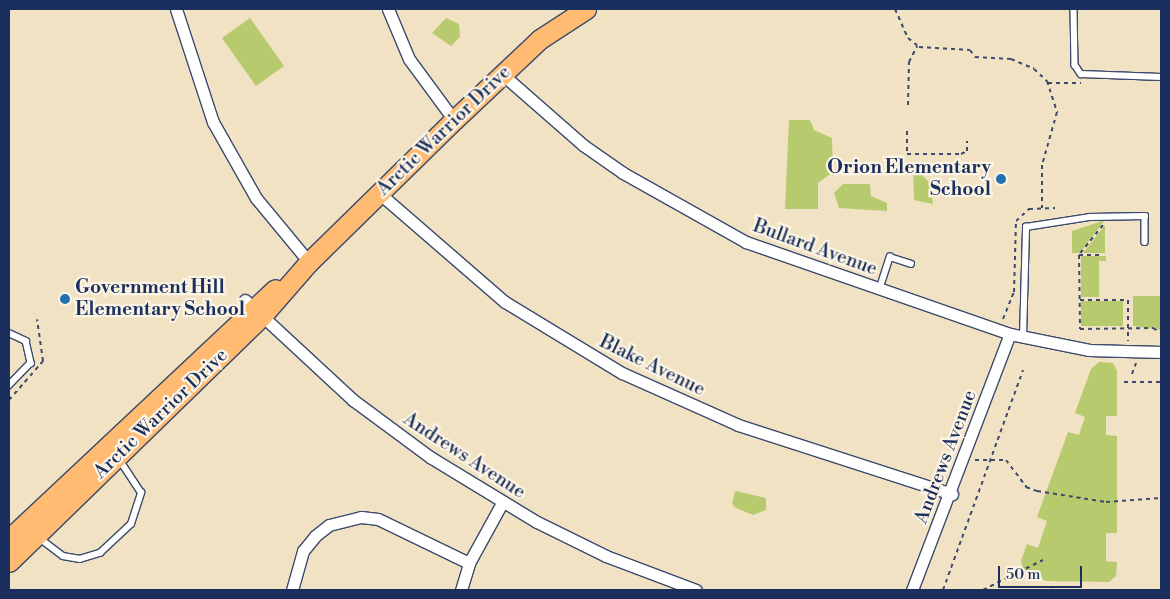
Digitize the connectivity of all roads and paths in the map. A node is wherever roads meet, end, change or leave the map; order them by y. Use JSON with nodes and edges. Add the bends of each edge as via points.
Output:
{"nodes":[{"id":1,"x":176,"y":9,"type":"edge"},
{"id":2,"x":388,"y":9,"type":"edge"},
{"id":3,"x":583,"y":9,"type":"edge"},
{"id":4,"x":896,"y":9,"type":"edge"},
{"id":5,"x":1074,"y":9,"type":"edge"},
{"id":6,"x":917,"y":46,"type":"junction"},
{"id":7,"x":502,"y":74,"type":"junction"},
{"id":8,"x":1161,"y":77,"type":"edge"},
{"id":9,"x":908,"y":104,"type":"dead end"},
{"id":10,"x":454,"y":120,"type":"junction"},
{"id":11,"x":907,"y":130,"type":"dead end"},
{"id":12,"x":967,"y":141,"type":"dead end"},
{"id":13,"x":379,"y":194,"type":"junction"},
{"id":14,"x":1042,"y":208,"type":"dead end"},
{"id":15,"x":1107,"y":216,"type":"junction"},
{"id":16,"x":1145,"y":242,"type":"dead end"},
{"id":17,"x":1079,"y":255,"type":"junction"},
{"id":18,"x":1102,"y":255,"type":"dead end"},
{"id":19,"x":310,"y":262,"type":"junction"},
{"id":20,"x":911,"y":264,"type":"dead end"},
{"id":21,"x":879,"y":290,"type":"junction"},
{"id":22,"x":1080,"y":300,"type":"junction"},
{"id":23,"x":252,"y":308,"type":"junction"},
{"id":24,"x":1128,"y":329,"type":"junction"},
{"id":25,"x":9,"y":333,"type":"edge"},
{"id":26,"x":1161,"y":333,"type":"edge"},
{"id":27,"x":1010,"y":334,"type":"junction"},
{"id":28,"x":1023,"y":338,"type":"junction"},
{"id":29,"x":1128,"y":351,"type":"junction"},
{"id":30,"x":1161,"y":352,"type":"edge"},
{"id":31,"x":1144,"y":363,"type":"dead end"},
{"id":32,"x":1022,"y":370,"type":"dead end"},
{"id":33,"x":1132,"y":374,"type":"dead end"},
{"id":34,"x":1124,"y":382,"type":"dead end"},
{"id":35,"x":1161,"y":382,"type":"edge"},
{"id":36,"x":9,"y":386,"type":"edge"},
{"id":37,"x":117,"y":457,"type":"junction"},
{"id":38,"x":990,"y":460,"type":"junction"},
{"id":39,"x":965,"y":461,"type":"junction"},
{"id":40,"x":952,"y":494,"type":"junction"},
{"id":41,"x":1161,"y":498,"type":"edge"},
{"id":42,"x":502,"y":503,"type":"junction"},
{"id":43,"x":36,"y":536,"type":"junction"},
{"id":44,"x":9,"y":539,"type":"edge"},
{"id":45,"x":1043,"y":560,"type":"dead end"},
{"id":46,"x":9,"y":562,"type":"edge"},
{"id":47,"x":469,"y":562,"type":"junction"},
{"id":48,"x":292,"y":590,"type":"edge"},
{"id":49,"x":460,"y":590,"type":"edge"},
{"id":50,"x":696,"y":590,"type":"edge"},
{"id":51,"x":912,"y":590,"type":"edge"},
{"id":52,"x":943,"y":590,"type":"edge"},
{"id":53,"x":983,"y":590,"type":"edge"}],
"edges":[{"from":1,"to":19,"type":"street","via":[[214,122],[256,198]]},
{"from":2,"to":10,"type":"street","via":[[409,59]]},
{"from":3,"to":7,"type":"main road","name":"Arctic Warrior Drive"},
{"from":4,"to":6,"type":"path","via":[[908,38]]},
{"from":5,"to":8,"type":"lane","via":[[1075,64],[1081,74]]},
{"from":6,"to":9,"type":"path","via":[[909,62]]},
{"from":6,"to":14,"type":"path","via":[[1011,59],[1034,69],[1047,81],[1057,112],[1042,166]]},
{"from":7,"to":10,"type":"main road","name":"Arctic Warrior Drive"},
{"from":7,"to":21,"type":"street","name":"Bullard Avenue","via":[[583,145],[668,201],[746,242]]},
{"from":10,"to":13,"type":"main road","name":"Arctic Warrior Drive"},
{"from":11,"to":12,"type":"path","via":[[907,154],[961,154],[967,151]]},
{"from":13,"to":19,"type":"main road","name":"Arctic Warrior Drive"},
{"from":13,"to":40,"type":"street","name":"Blake Avenue","via":[[505,302],[622,373],[738,424]]},
{"from":15,"to":16,"type":"lane","via":[[1145,216]]},
{"from":15,"to":17,"type":"path"},
{"from":15,"to":28,"type":"lane","via":[[1026,227]]},
{"from":17,"to":18,"type":"path"},
{"from":17,"to":22,"type":"path"},
{"from":19,"to":23,"type":"main road","name":"Arctic Warrior Drive"},
{"from":20,"to":21,"type":"lane","via":[[890,257]]},
{"from":21,"to":27,"type":"street","name":"Bullard Avenue"},
{"from":22,"to":24,"type":"path","via":[[1080,329]]},
{"from":22,"to":24,"type":"path","via":[[1128,300]]},
{"from":23,"to":37,"type":"main road","name":"Arctic Warrior Drive"},
{"from":23,"to":42,"type":"street","name":"Andrews Avenue","via":[[387,427]]},
{"from":23,"to":44,"type":"main road","name":"Arctic Warrior Drive"},
{"from":24,"to":26,"type":"path","via":[[1153,328]]},
{"from":24,"to":29,"type":"path"},
{"from":25,"to":36,"type":"lane","via":[[26,341],[31,363]]},
{"from":27,"to":28,"type":"street","name":"Bullard Avenue"},
{"from":27,"to":39,"type":"street","name":"Andrews Avenue"},
{"from":28,"to":29,"type":"street","name":"Bullard Avenue","via":[[1089,350]]},
{"from":29,"to":30,"type":"street","name":"Bullard Avenue"},
{"from":31,"to":33,"type":"path","via":[[1133,366]]},
{"from":32,"to":38,"type":"path"},
{"from":34,"to":35,"type":"path"},
{"from":37,"to":43,"type":"main road","name":"Arctic Warrior Drive"},
{"from":37,"to":43,"type":"lane","via":[[141,493],[131,524],[100,553],[80,559],[63,556]]},
{"from":38,"to":39,"type":"path"},
{"from":38,"to":41,"type":"path","via":[[1012,464],[1026,487],[1037,491],[1106,502]]},
{"from":38,"to":52,"type":"path"},
{"from":39,"to":40,"type":"street","name":"Andrews Avenue"},
{"from":40,"to":51,"type":"street","name":"Andrews Avenue"},
{"from":42,"to":47,"type":"street"},
{"from":42,"to":50,"type":"street","name":"Andrews Avenue","via":[[606,556]]},
{"from":43,"to":46,"type":"main road","name":"Arctic Warrior Drive"},
{"from":45,"to":53,"type":"path"},
{"from":47,"to":48,"type":"street","via":[[378,519],[361,517],[330,525],[315,536],[303,551]]},
{"from":47,"to":49,"type":"street"}]}
